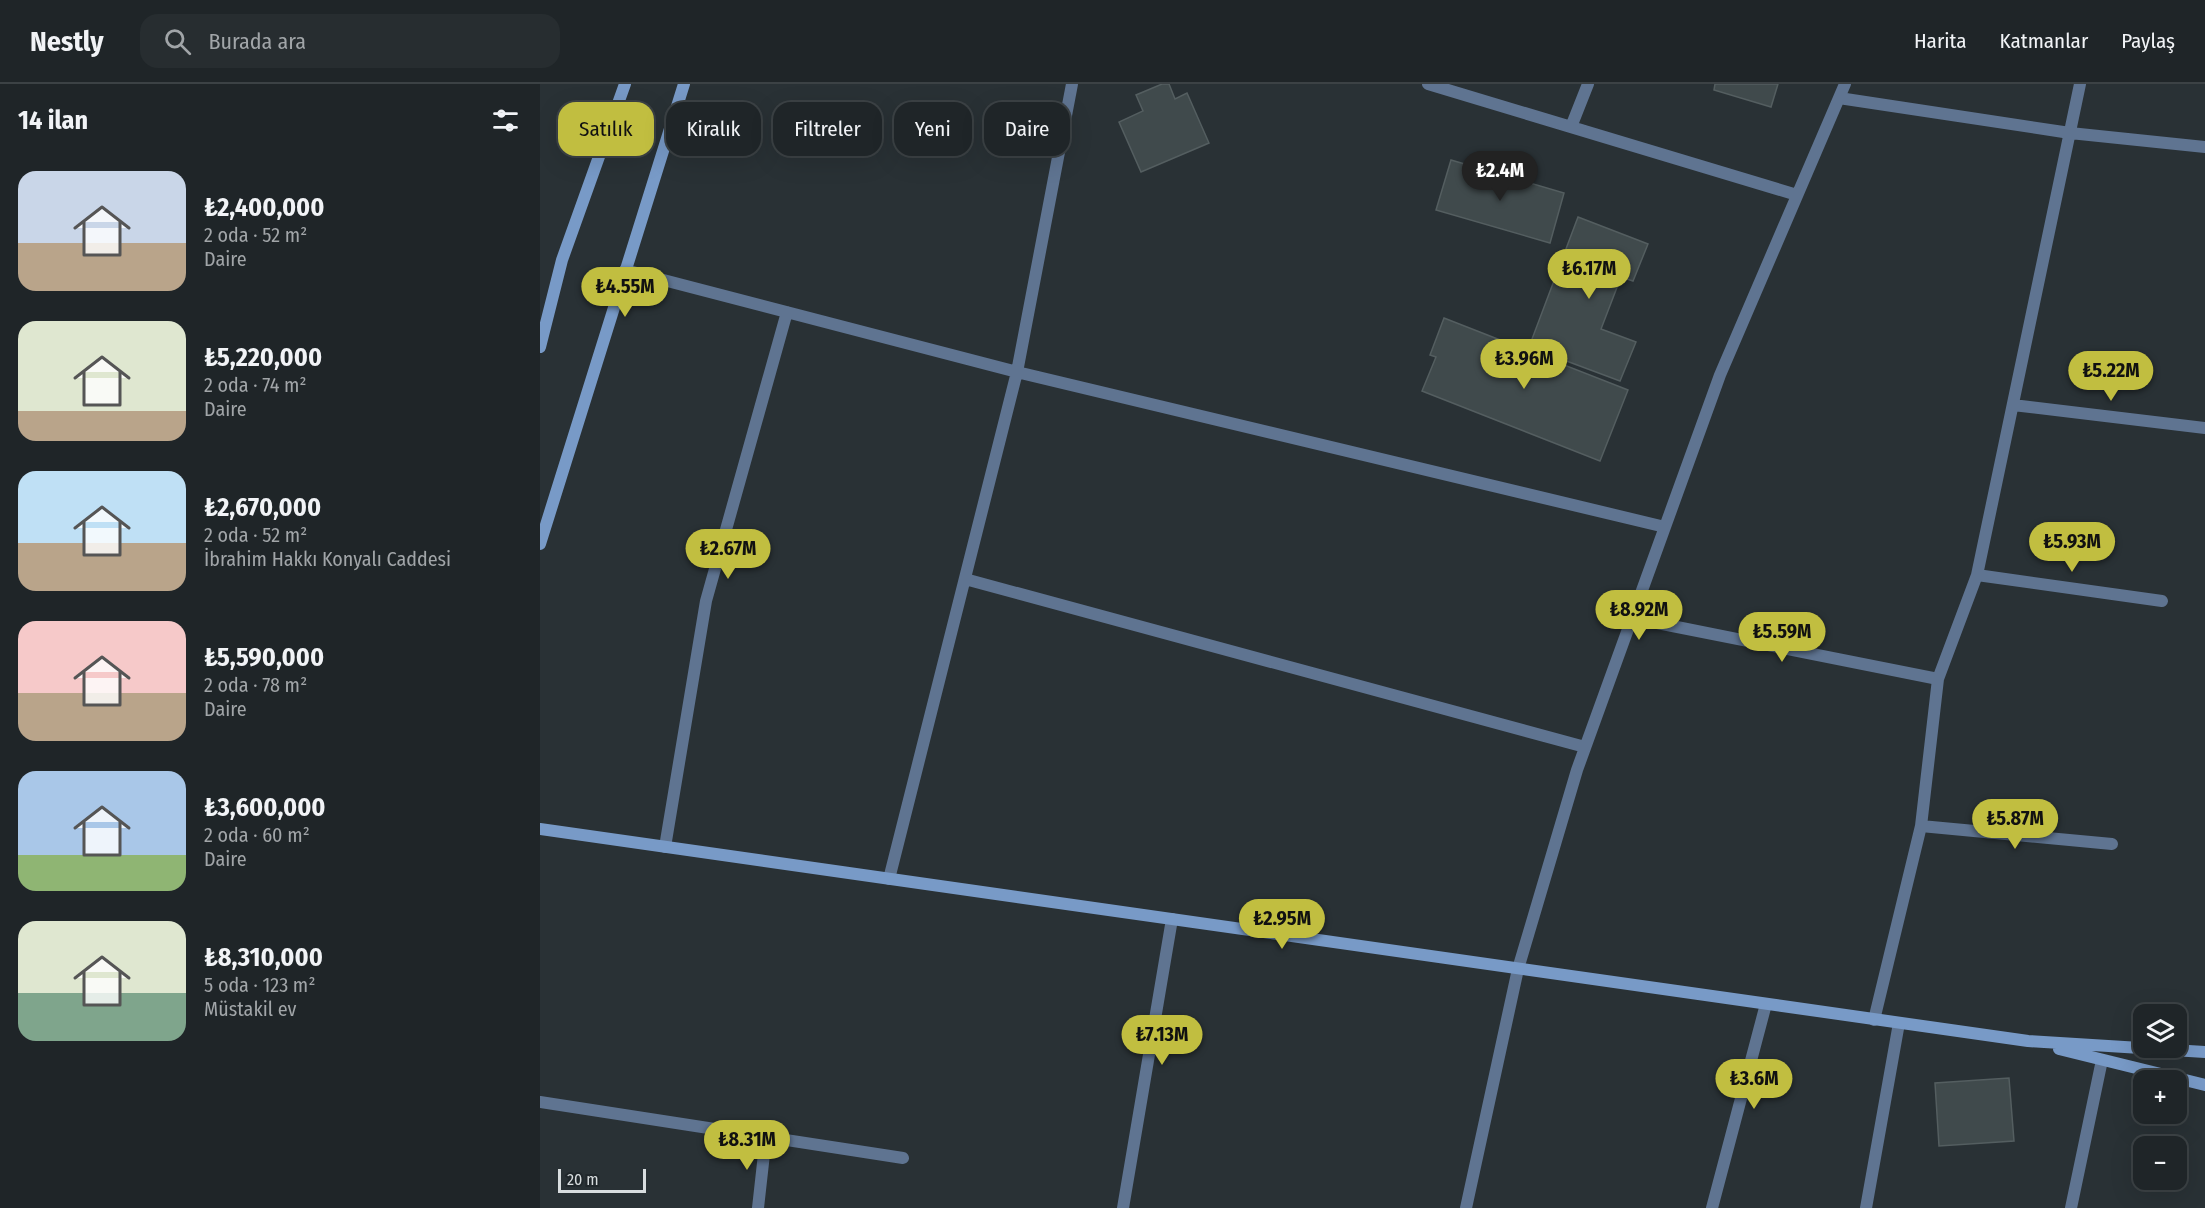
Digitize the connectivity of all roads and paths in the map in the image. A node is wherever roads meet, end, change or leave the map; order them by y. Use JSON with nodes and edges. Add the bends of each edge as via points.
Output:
{"nodes":[{"id":1,"x":625,"y":84,"type":"edge"},
{"id":2,"x":684,"y":84,"type":"edge"},
{"id":3,"x":1072,"y":84,"type":"edge"},
{"id":4,"x":1428,"y":84,"type":"edge"},
{"id":5,"x":1588,"y":84,"type":"edge"},
{"id":6,"x":1845,"y":84,"type":"edge"},
{"id":7,"x":2080,"y":84,"type":"edge"},
{"id":8,"x":1839,"y":98,"type":"junction"},
{"id":9,"x":1571,"y":127,"type":"junction"},
{"id":10,"x":2070,"y":133,"type":"junction"},
{"id":11,"x":2205,"y":147,"type":"edge"},
{"id":12,"x":1797,"y":195,"type":"junction"},
{"id":13,"x":625,"y":270,"type":"junction"},
{"id":14,"x":787,"y":312,"type":"junction"},
{"id":15,"x":540,"y":347,"type":"edge"},
{"id":16,"x":1017,"y":372,"type":"junction"},
{"id":17,"x":2013,"y":405,"type":"junction"},
{"id":18,"x":2205,"y":428,"type":"edge"},
{"id":19,"x":1665,"y":527,"type":"junction"},
{"id":20,"x":540,"y":544,"type":"edge"},
{"id":21,"x":1977,"y":575,"type":"junction"},
{"id":22,"x":965,"y":579,"type":"junction"},
{"id":23,"x":2162,"y":601,"type":"dead end"},
{"id":24,"x":1632,"y":618,"type":"junction"},
{"id":25,"x":1938,"y":679,"type":"junction"},
{"id":26,"x":1585,"y":747,"type":"junction"},
{"id":27,"x":1922,"y":826,"type":"junction"},
{"id":28,"x":540,"y":829,"type":"edge"},
{"id":29,"x":2112,"y":844,"type":"dead end"},
{"id":30,"x":665,"y":847,"type":"junction"},
{"id":31,"x":889,"y":879,"type":"junction"},
{"id":32,"x":1172,"y":919,"type":"junction"},
{"id":33,"x":1518,"y":969,"type":"junction"},
{"id":34,"x":1766,"y":1004,"type":"junction"},
{"id":35,"x":1874,"y":1020,"type":"junction"},
{"id":36,"x":1899,"y":1023,"type":"junction"},
{"id":37,"x":2028,"y":1041,"type":"junction"},
{"id":38,"x":2205,"y":1052,"type":"edge"},
{"id":39,"x":2102,"y":1060,"type":"junction"},
{"id":40,"x":2205,"y":1086,"type":"edge"},
{"id":41,"x":540,"y":1102,"type":"edge"},
{"id":42,"x":766,"y":1136,"type":"junction"},
{"id":43,"x":903,"y":1158,"type":"dead end"},
{"id":44,"x":758,"y":1208,"type":"edge"},
{"id":45,"x":1123,"y":1208,"type":"edge"},
{"id":46,"x":1466,"y":1208,"type":"edge"},
{"id":47,"x":1712,"y":1208,"type":"edge"},
{"id":48,"x":1866,"y":1208,"type":"edge"},
{"id":49,"x":2071,"y":1208,"type":"edge"}],
"edges":[{"from":1,"to":15,"type":"main road","via":[[562,260]]},
{"from":2,"to":13,"type":"main road"},
{"from":3,"to":16,"type":"street"},
{"from":4,"to":9,"type":"street"},
{"from":5,"to":9,"type":"street"},
{"from":6,"to":8,"type":"street"},
{"from":7,"to":10,"type":"street"},
{"from":8,"to":10,"type":"street"},
{"from":8,"to":12,"type":"street"},
{"from":9,"to":12,"type":"street"},
{"from":10,"to":11,"type":"street"},
{"from":10,"to":17,"type":"street"},
{"from":12,"to":19,"type":"street","via":[[1720,375]]},
{"from":13,"to":14,"type":"street"},
{"from":13,"to":20,"type":"main road"},
{"from":14,"to":16,"type":"street"},
{"from":14,"to":30,"type":"street","via":[[706,601]]},
{"from":16,"to":19,"type":"street"},
{"from":16,"to":22,"type":"street"},
{"from":17,"to":18,"type":"street"},
{"from":17,"to":21,"type":"street"},
{"from":19,"to":24,"type":"street"},
{"from":21,"to":23,"type":"street"},
{"from":21,"to":25,"type":"street"},
{"from":22,"to":26,"type":"street"},
{"from":22,"to":31,"type":"street"},
{"from":24,"to":25,"type":"street"},
{"from":24,"to":26,"type":"street"},
{"from":25,"to":27,"type":"street"},
{"from":26,"to":33,"type":"street"},
{"from":27,"to":29,"type":"street"},
{"from":27,"to":35,"type":"street"},
{"from":28,"to":30,"type":"main road"},
{"from":30,"to":31,"type":"main road"},
{"from":31,"to":32,"type":"main road"},
{"from":32,"to":33,"type":"main road"},
{"from":32,"to":45,"type":"street"},
{"from":33,"to":34,"type":"main road"},
{"from":33,"to":46,"type":"street"},
{"from":34,"to":35,"type":"main road"},
{"from":34,"to":47,"type":"street"},
{"from":35,"to":36,"type":"main road"},
{"from":36,"to":37,"type":"main road"},
{"from":36,"to":48,"type":"street"},
{"from":37,"to":38,"type":"main road"},
{"from":37,"to":39,"type":"main road"},
{"from":39,"to":40,"type":"main road"},
{"from":39,"to":49,"type":"street"},
{"from":41,"to":42,"type":"street"},
{"from":42,"to":43,"type":"street"},
{"from":42,"to":44,"type":"street"}]}
